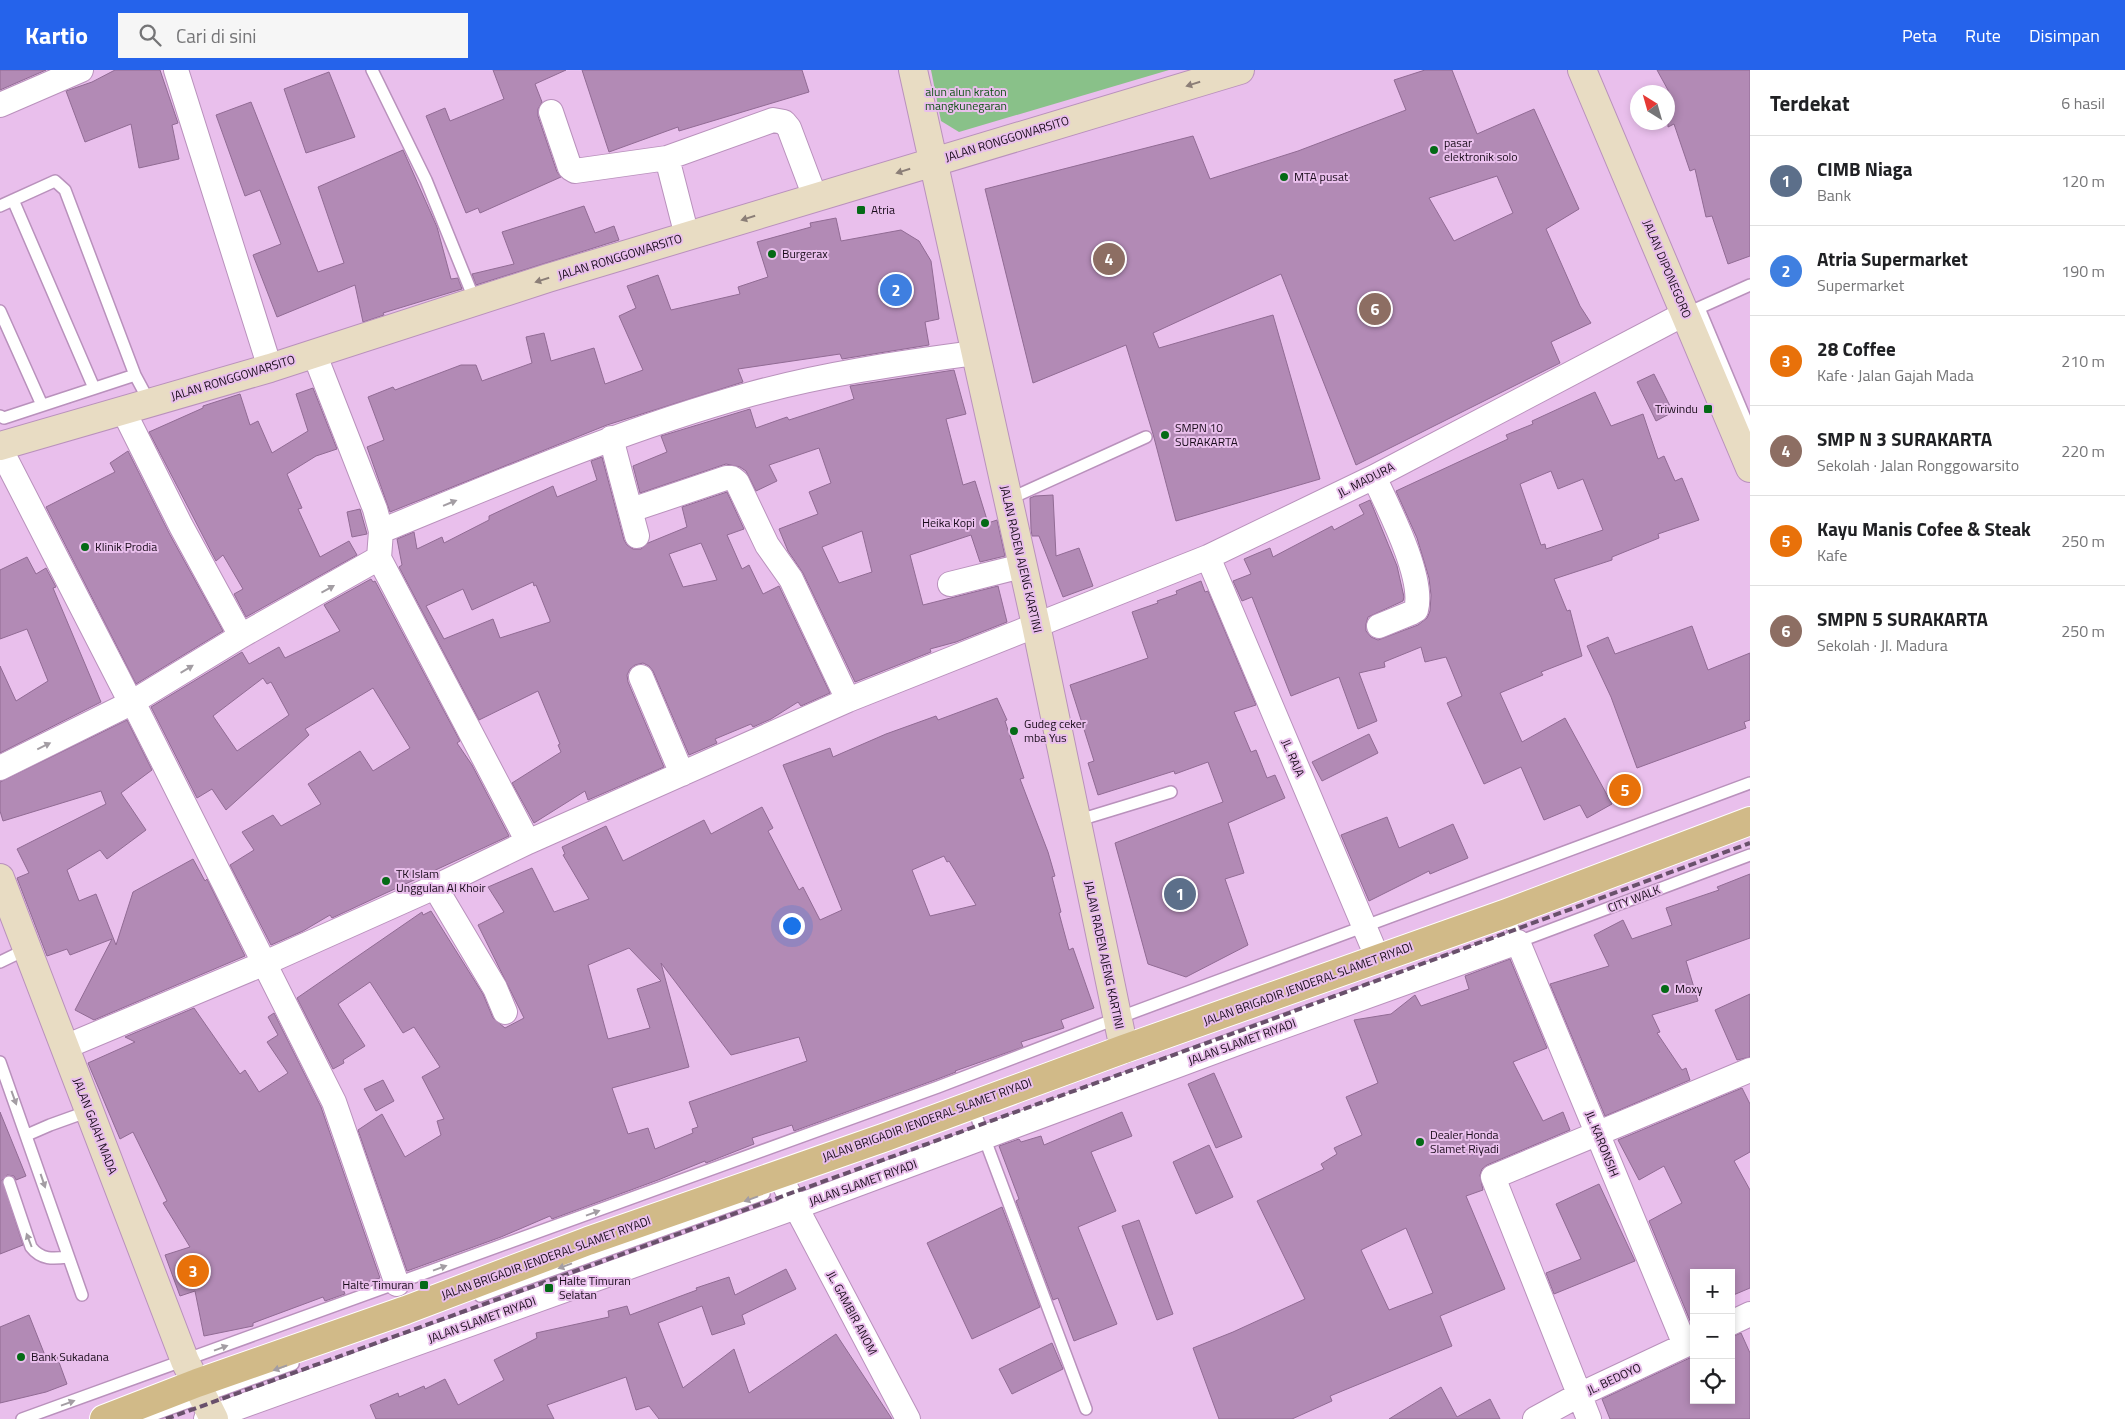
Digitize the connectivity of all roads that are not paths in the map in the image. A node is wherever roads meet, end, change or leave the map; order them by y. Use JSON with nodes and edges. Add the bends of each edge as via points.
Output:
{"nodes":[{"id":1,"x":81,"y":70,"type":"edge"},
{"id":2,"x":176,"y":70,"type":"edge"},
{"id":3,"x":372,"y":70,"type":"edge"},
{"id":4,"x":912,"y":70,"type":"edge"},
{"id":5,"x":1240,"y":70,"type":"edge"},
{"id":6,"x":1582,"y":70,"type":"edge"},
{"id":7,"x":0,"y":105,"type":"edge"},
{"id":8,"x":551,"y":112,"type":"dead end"},
{"id":9,"x":667,"y":158,"type":"junction"},
{"id":10,"x":931,"y":162,"type":"junction"},
{"id":11,"x":815,"y":198,"type":"junction"},
{"id":12,"x":13,"y":200,"type":"junction"},
{"id":13,"x":0,"y":206,"type":"edge"},
{"id":14,"x":687,"y":236,"type":"junction"},
{"id":15,"x":1750,"y":285,"type":"edge"},
{"id":16,"x":475,"y":301,"type":"junction"},
{"id":17,"x":1693,"y":310,"type":"junction"},
{"id":18,"x":0,"y":311,"type":"edge"},
{"id":19,"x":314,"y":353,"type":"junction"},
{"id":20,"x":974,"y":353,"type":"junction"},
{"id":21,"x":270,"y":368,"type":"junction"},
{"id":22,"x":135,"y":375,"type":"junction"},
{"id":23,"x":94,"y":388,"type":"junction"},
{"id":24,"x":150,"y":403,"type":"junction"},
{"id":25,"x":42,"y":406,"type":"junction"},
{"id":26,"x":123,"y":410,"type":"junction"},
{"id":27,"x":0,"y":416,"type":"edge"},
{"id":28,"x":1146,"y":437,"type":"dead end"},
{"id":29,"x":611,"y":438,"type":"junction"},
{"id":30,"x":1748,"y":445,"type":"edge"},
{"id":31,"x":0,"y":447,"type":"edge"},
{"id":32,"x":1374,"y":477,"type":"junction"},
{"id":33,"x":1007,"y":500,"type":"junction"},
{"id":34,"x":631,"y":510,"type":"junction"},
{"id":35,"x":381,"y":531,"type":"junction"},
{"id":36,"x":637,"y":536,"type":"dead end"},
{"id":37,"x":1208,"y":557,"type":"junction"},
{"id":38,"x":379,"y":558,"type":"junction"},
{"id":39,"x":1022,"y":566,"type":"junction"},
{"id":40,"x":950,"y":584,"type":"dead end"},
{"id":41,"x":1036,"y":625,"type":"junction"},
{"id":42,"x":1379,"y":626,"type":"dead end"},
{"id":43,"x":241,"y":636,"type":"junction"},
{"id":44,"x":641,"y":677,"type":"dead end"},
{"id":45,"x":848,"y":700,"type":"junction"},
{"id":46,"x":132,"y":702,"type":"junction"},
{"id":47,"x":0,"y":768,"type":"edge"},
{"id":48,"x":682,"y":774,"type":"junction"},
{"id":49,"x":1750,"y":783,"type":"edge"},
{"id":50,"x":1171,"y":792,"type":"dead end"},
{"id":51,"x":1076,"y":821,"type":"junction"},
{"id":52,"x":1750,"y":821,"type":"edge"},
{"id":53,"x":528,"y":842,"type":"junction"},
{"id":54,"x":1713,"y":848,"type":"dead end"},
{"id":55,"x":1750,"y":855,"type":"edge"},
{"id":56,"x":0,"y":878,"type":"edge"},
{"id":57,"x":435,"y":887,"type":"junction"},
{"id":58,"x":1364,"y":926,"type":"junction"},
{"id":59,"x":1512,"y":926,"type":"junction"},
{"id":60,"x":27,"y":949,"type":"junction"},
{"id":61,"x":1378,"y":959,"type":"junction"},
{"id":62,"x":0,"y":962,"type":"edge"},
{"id":63,"x":265,"y":963,"type":"junction"},
{"id":64,"x":1328,"y":989,"type":"dead end"},
{"id":65,"x":1242,"y":1007,"type":"junction"},
{"id":66,"x":505,"y":1012,"type":"dead end"},
{"id":67,"x":1118,"y":1018,"type":"junction"},
{"id":68,"x":1251,"y":1038,"type":"junction"},
{"id":69,"x":65,"y":1047,"type":"junction"},
{"id":70,"x":1124,"y":1049,"type":"junction"},
{"id":71,"x":0,"y":1062,"type":"edge"},
{"id":72,"x":1750,"y":1070,"type":"edge"},
{"id":73,"x":89,"y":1111,"type":"junction"},
{"id":74,"x":977,"y":1119,"type":"junction"},
{"id":75,"x":1598,"y":1134,"type":"junction"},
{"id":76,"x":27,"y":1135,"type":"junction"},
{"id":77,"x":786,"y":1181,"type":"junction"},
{"id":78,"x":9,"y":1182,"type":"dead end"},
{"id":79,"x":796,"y":1207,"type":"junction"},
{"id":80,"x":68,"y":1257,"type":"junction"},
{"id":81,"x":82,"y":1295,"type":"dead end"},
{"id":82,"x":402,"y":1297,"type":"junction"},
{"id":83,"x":467,"y":1301,"type":"dead end"},
{"id":84,"x":1750,"y":1314,"type":"edge"},
{"id":85,"x":1735,"y":1321,"type":"edge"},
{"id":86,"x":1689,"y":1343,"type":"edge"},
{"id":87,"x":308,"y":1358,"type":"dead end"},
{"id":88,"x":1579,"y":1395,"type":"junction"},
{"id":89,"x":200,"y":1397,"type":"edge"},
{"id":90,"x":1086,"y":1409,"type":"dead end"},
{"id":91,"x":22,"y":1419,"type":"edge"},
{"id":92,"x":104,"y":1419,"type":"edge"},
{"id":93,"x":142,"y":1419,"type":"edge"},
{"id":94,"x":908,"y":1419,"type":"edge"},
{"id":95,"x":1535,"y":1419,"type":"edge"},
{"id":96,"x":1589,"y":1419,"type":"edge"}],
"edges":[{"from":1,"to":7,"type":"street"},
{"from":2,"to":21,"type":"street"},
{"from":3,"to":16,"type":"lane","via":[[426,180]]},
{"from":4,"to":10,"type":"main road","name":"JALAN RADEN AJENG KARTINI"},
{"from":5,"to":10,"type":"main road","name":"JALAN RONGGOWARSITO","one_way":true},
{"from":6,"to":17,"type":"main road","name":"JALAN DIPONEGORO"},
{"from":8,"to":9,"type":"street","via":[[570,168],[575,171]]},
{"from":9,"to":11,"type":"street","via":[[772,120],[784,122]]},
{"from":9,"to":14,"type":"street"},
{"from":10,"to":11,"type":"main road","name":"JALAN RONGGOWARSITO","one_way":true},
{"from":10,"to":20,"type":"main road","name":"JALAN RADEN AJENG KARTINI"},
{"from":11,"to":14,"type":"main road","name":"JALAN RONGGOWARSITO","one_way":true},
{"from":12,"to":13,"type":"lane"},
{"from":12,"to":22,"type":"lane","via":[[55,181],[65,190]]},
{"from":12,"to":23,"type":"lane"},
{"from":14,"to":16,"type":"main road","name":"JALAN RONGGOWARSITO","one_way":true},
{"from":15,"to":17,"type":"lane"},
{"from":16,"to":19,"type":"main road","name":"JALAN RONGGOWARSITO"},
{"from":17,"to":30,"type":"main road","name":"JALAN DIPONEGORO"},
{"from":17,"to":32,"type":"street","name":"JL. MADURA"},
{"from":18,"to":25,"type":"lane"},
{"from":19,"to":21,"type":"main road","name":"JALAN RONGGOWARSITO"},
{"from":19,"to":35,"type":"street"},
{"from":20,"to":29,"type":"street","via":[[860,369],[677,416]]},
{"from":20,"to":33,"type":"main road","name":"JALAN RADEN AJENG KARTINI"},
{"from":21,"to":24,"type":"main road","name":"JALAN RONGGOWARSITO"},
{"from":22,"to":23,"type":"lane"},
{"from":22,"to":24,"type":"lane"},
{"from":23,"to":25,"type":"lane"},
{"from":24,"to":26,"type":"main road","name":"JALAN RONGGOWARSITO"},
{"from":25,"to":27,"type":"lane","via":[[4,418]]},
{"from":26,"to":31,"type":"main road","name":"JALAN RONGGOWARSITO"},
{"from":26,"to":43,"type":"street"},
{"from":28,"to":33,"type":"lane"},
{"from":29,"to":34,"type":"street"},
{"from":35,"to":29,"type":"street","one_way":true},
{"from":31,"to":46,"type":"street"},
{"from":32,"to":37,"type":"street","name":"JL. MADURA"},
{"from":32,"to":42,"type":"street","via":[[1404,544],[1415,582],[1417,606],[1411,613]]},
{"from":33,"to":39,"type":"main road","name":"JALAN RADEN AJENG KARTINI"},
{"from":34,"to":36,"type":"street"},
{"from":34,"to":45,"type":"street","via":[[726,478],[737,482],[765,541],[791,579]]},
{"from":35,"to":38,"type":"street"},
{"from":37,"to":41,"type":"street","name":"JL. MADURA"},
{"from":37,"to":58,"type":"street","name":"JL. RAJA"},
{"from":43,"to":38,"type":"street","one_way":true},
{"from":38,"to":53,"type":"street"},
{"from":39,"to":40,"type":"street"},
{"from":39,"to":41,"type":"main road","name":"JALAN RADEN AJENG KARTINI"},
{"from":41,"to":45,"type":"street","name":"JL. MADURA"},
{"from":41,"to":51,"type":"main road","name":"JALAN RADEN AJENG KARTINI"},
{"from":46,"to":43,"type":"street","one_way":true},
{"from":44,"to":48,"type":"street"},
{"from":45,"to":48,"type":"street","name":"JL. MADURA"},
{"from":47,"to":46,"type":"street","one_way":true},
{"from":46,"to":63,"type":"street"},
{"from":48,"to":53,"type":"street","name":"JL. MADURA"},
{"from":49,"to":58,"type":"lane"},
{"from":50,"to":51,"type":"lane"},
{"from":51,"to":67,"type":"main road","name":"JALAN RADEN AJENG KARTINI"},
{"from":52,"to":59,"type":"main road","name":"JALAN BRIGADIR JENDERAL SLAMET RIYADI"},
{"from":53,"to":57,"type":"street","name":"JL. MADURA"},
{"from":54,"to":59,"type":"lane"},
{"from":55,"to":59,"type":"lane","name":"CITY WALK"},
{"from":56,"to":60,"type":"main road","name":"JALAN GAJAH MADA"},
{"from":57,"to":63,"type":"street","name":"JL. MADURA"},
{"from":57,"to":66,"type":"street","via":[[498,992]]},
{"from":58,"to":61,"type":"street","name":"JL. RAJA"},
{"from":58,"to":67,"type":"lane"},
{"from":59,"to":61,"type":"main road","name":"JALAN BRIGADIR JENDERAL SLAMET RIYADI"},
{"from":59,"to":64,"type":"lane"},
{"from":59,"to":68,"type":"street","name":"JALAN SLAMET RIYADI"},
{"from":59,"to":75,"type":"street","name":"JL. KARONSIH"},
{"from":60,"to":62,"type":"lane"},
{"from":60,"to":69,"type":"main road","name":"JALAN GAJAH MADA"},
{"from":61,"to":65,"type":"main road","name":"JALAN BRIGADIR JENDERAL SLAMET RIYADI"},
{"from":63,"to":69,"type":"street","name":"JL. MADURA"},
{"from":63,"to":82,"type":"street","via":[[334,1102]]},
{"from":65,"to":68,"type":"street"},
{"from":65,"to":70,"type":"main road","name":"JALAN BRIGADIR JENDERAL SLAMET RIYADI"},
{"from":67,"to":70,"type":"main road","name":"JALAN RADEN AJENG KARTINI"},
{"from":82,"to":67,"type":"lane","one_way":true},
{"from":68,"to":74,"type":"street","name":"JALAN SLAMET RIYADI"},
{"from":69,"to":73,"type":"main road","name":"JALAN GAJAH MADA"},
{"from":70,"to":74,"type":"main road","name":"JALAN BRIGADIR JENDERAL SLAMET RIYADI"},
{"from":71,"to":76,"type":"lane","one_way":true},
{"from":72,"to":75,"type":"street"},
{"from":73,"to":76,"type":"lane"},
{"from":73,"to":89,"type":"main road","name":"JALAN GAJAH MADA"},
{"from":74,"to":77,"type":"main road","name":"JALAN BRIGADIR JENDERAL SLAMET RIYADI","via":[[883,1138]]},
{"from":74,"to":79,"type":"street","name":"JALAN SLAMET RIYADI"},
{"from":74,"to":90,"type":"lane"},
{"from":75,"to":86,"type":"street","name":"JL. KARONSIH"},
{"from":75,"to":88,"type":"street","via":[[1493,1177]]},
{"from":76,"to":80,"type":"lane","one_way":true},
{"from":77,"to":79,"type":"street","name":"JL. GAMBIR ANOM"},
{"from":77,"to":82,"type":"main road","name":"JALAN BRIGADIR JENDERAL SLAMET RIYADI"},
{"from":77,"to":83,"type":"lane","one_way":true},
{"from":80,"to":78,"type":"lane","one_way":true,"via":[[53,1259],[38,1255],[32,1247]]},
{"from":79,"to":89,"type":"street","name":"JALAN SLAMET RIYADI"},
{"from":79,"to":94,"type":"street","name":"JL. GAMBIR ANOM"},
{"from":80,"to":81,"type":"lane"},
{"from":89,"to":82,"type":"main road","name":"JALAN BRIGADIR JENDERAL SLAMET RIYADI","one_way":true},
{"from":84,"to":85,"type":"street"},
{"from":86,"to":88,"type":"street","name":"JL. BEDOYO"},
{"from":87,"to":89,"type":"lane","one_way":true},
{"from":88,"to":95,"type":"street","name":"JL. BEDOYO"},
{"from":88,"to":96,"type":"street"},
{"from":91,"to":89,"type":"lane","one_way":true},
{"from":89,"to":92,"type":"main road","name":"JALAN BRIGADIR JENDERAL SLAMET RIYADI"},
{"from":89,"to":93,"type":"lane"}]}
